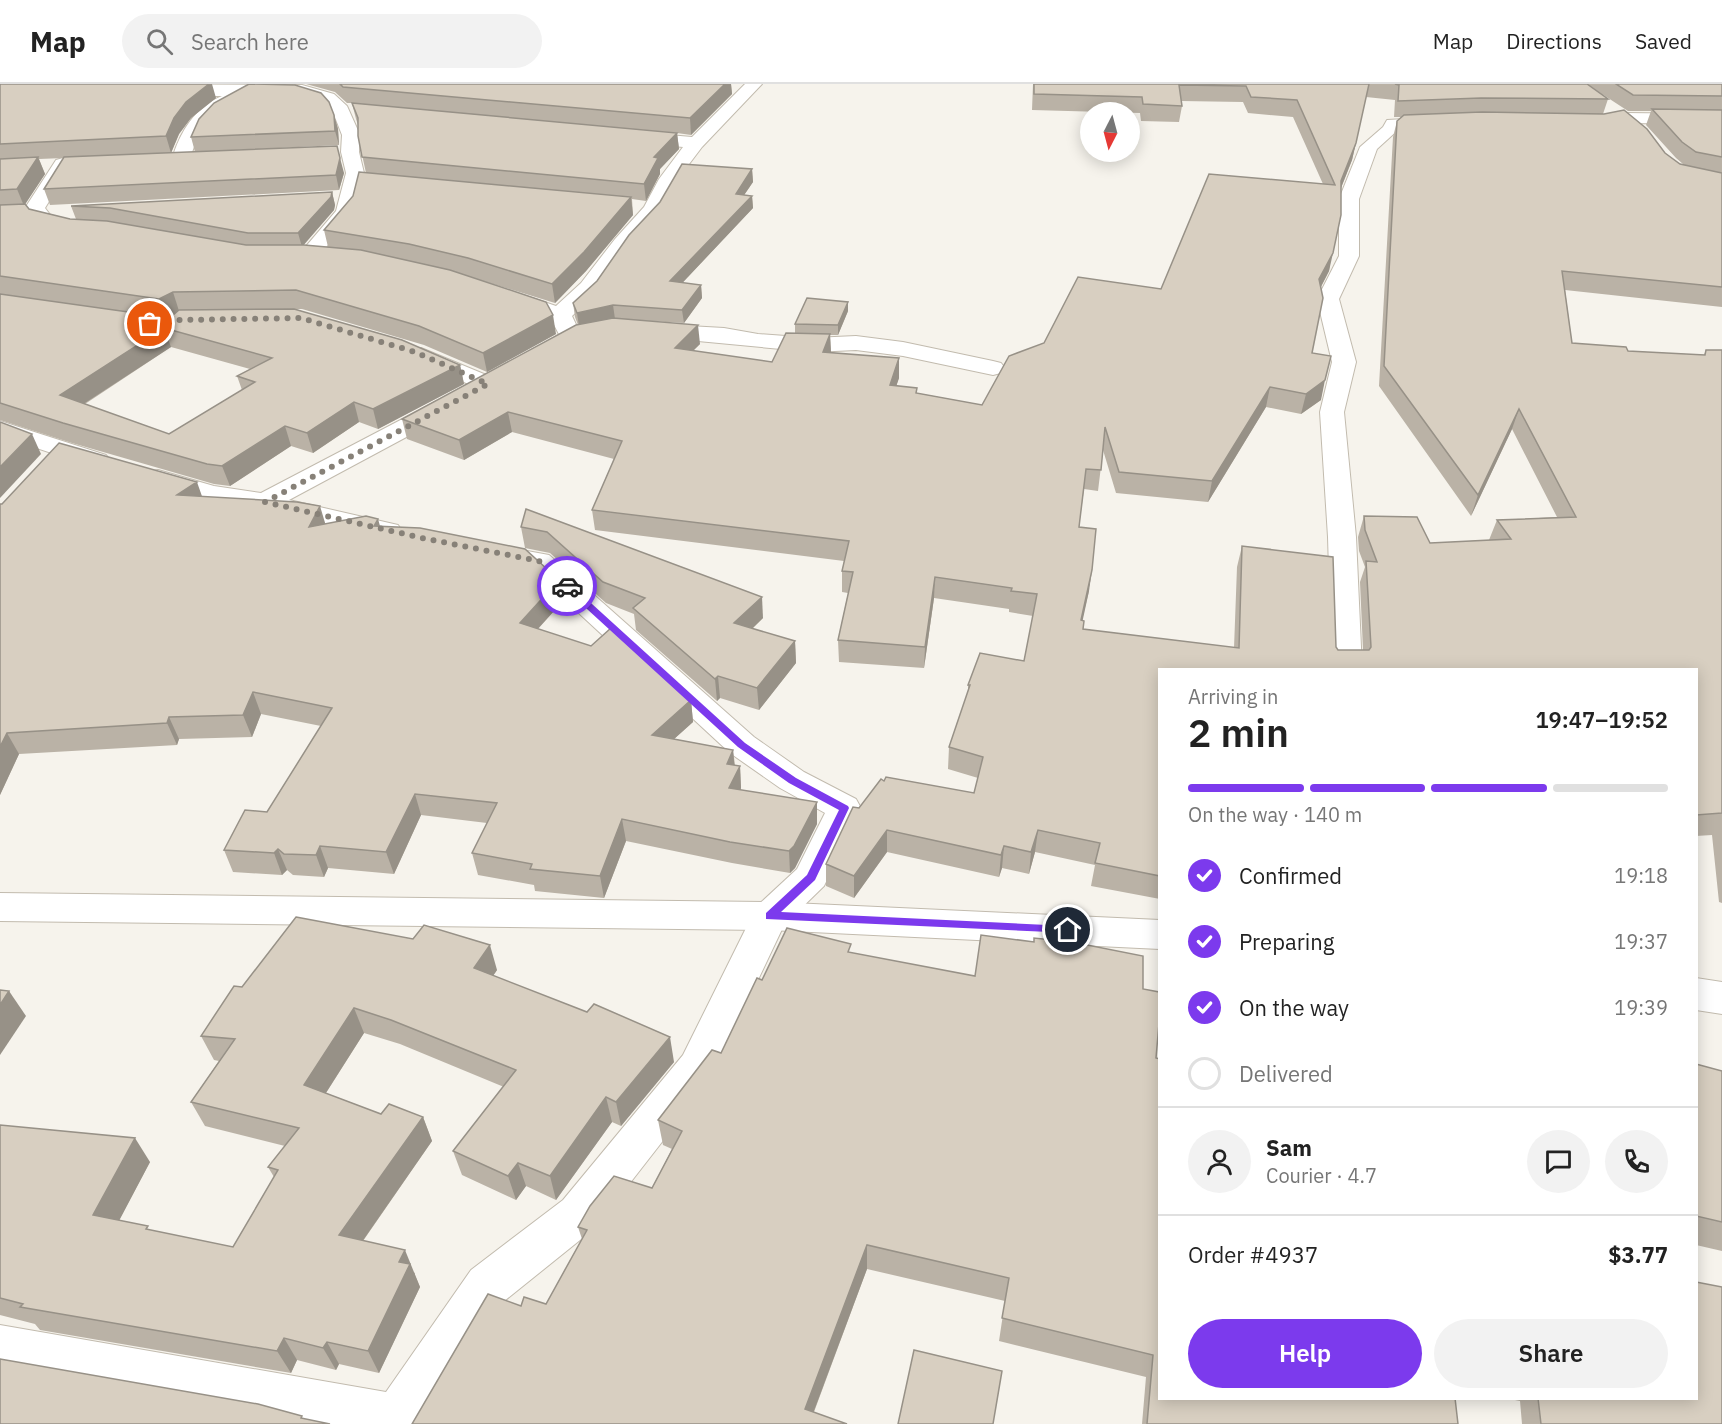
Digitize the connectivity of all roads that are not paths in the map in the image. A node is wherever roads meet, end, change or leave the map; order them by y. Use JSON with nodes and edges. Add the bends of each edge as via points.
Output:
{"nodes":[{"id":1,"x":87,"y":84,"type":"edge"},
{"id":2,"x":729,"y":86,"type":"dead end"},
{"id":3,"x":752,"y":86,"type":"edge"},
{"id":4,"x":264,"y":87,"type":"edge"},
{"id":5,"x":1598,"y":102,"type":"edge"},
{"id":6,"x":341,"y":110,"type":"junction"},
{"id":7,"x":365,"y":112,"type":"edge"},
{"id":8,"x":1623,"y":118,"type":"junction"},
{"id":9,"x":1722,"y":119,"type":"edge"},
{"id":10,"x":1465,"y":121,"type":"edge"},
{"id":11,"x":1576,"y":123,"type":"edge"},
{"id":12,"x":1641,"y":133,"type":"edge"},
{"id":13,"x":613,"y":135,"type":"edge"},
{"id":14,"x":696,"y":143,"type":"junction"},
{"id":15,"x":350,"y":152,"type":"junction"},
{"id":16,"x":327,"y":153,"type":"edge"},
{"id":17,"x":204,"y":158,"type":"edge"},
{"id":18,"x":181,"y":159,"type":"junction"},
{"id":19,"x":158,"y":160,"type":"edge"},
{"id":20,"x":42,"y":165,"type":"dead end"},
{"id":21,"x":375,"y":182,"type":"edge"},
{"id":22,"x":352,"y":188,"type":"junction"},
{"id":23,"x":327,"y":198,"type":"edge"},
{"id":24,"x":629,"y":206,"type":"edge"},
{"id":25,"x":84,"y":209,"type":"edge"},
{"id":26,"x":652,"y":209,"type":"junction"},
{"id":27,"x":29,"y":213,"type":"junction"},
{"id":28,"x":96,"y":229,"type":"edge"},
{"id":29,"x":286,"y":255,"type":"edge"},
{"id":30,"x":309,"y":255,"type":"junction"},
{"id":31,"x":332,"y":257,"type":"edge"},
{"id":32,"x":493,"y":292,"type":"edge"},
{"id":33,"x":560,"y":315,"type":"junction"},
{"id":34,"x":627,"y":329,"type":"edge"},
{"id":35,"x":572,"y":339,"type":"edge"},
{"id":36,"x":404,"y":350,"type":"edge"},
{"id":37,"x":993,"y":368,"type":"dead end"},
{"id":38,"x":0,"y":428,"type":"edge"},
{"id":39,"x":265,"y":502,"type":"junction"},
{"id":40,"x":422,"y":538,"type":"edge"},
{"id":41,"x":469,"y":548,"type":"edge"},
{"id":42,"x":1347,"y":668,"type":"edge"},
{"id":43,"x":0,"y":907,"type":"edge"},
{"id":44,"x":770,"y":916,"type":"junction"},
{"id":45,"x":1158,"y":935,"type":"edge"},
{"id":46,"x":1698,"y":994,"type":"edge"},
{"id":47,"x":1722,"y":999,"type":"edge"},
{"id":48,"x":0,"y":1349,"type":"edge"},
{"id":49,"x":394,"y":1421,"type":"edge"}],
"edges":[{"from":1,"to":4,"type":"street","via":[[167,91]]},
{"from":2,"to":3,"type":"street"},
{"from":3,"to":14,"type":"street"},
{"from":4,"to":6,"type":"street","via":[[302,90],[328,98]]},
{"from":4,"to":18,"type":"street","via":[[222,101],[202,117],[185,142]]},
{"from":5,"to":8,"type":"street"},
{"from":6,"to":7,"type":"street"},
{"from":6,"to":15,"type":"street","via":[[351,135]]},
{"from":8,"to":9,"type":"street"},
{"from":8,"to":11,"type":"street"},
{"from":8,"to":12,"type":"street"},
{"from":10,"to":42,"type":"street","via":[[1393,124],[1369,147],[1349,199],[1349,256],[1329,299],[1344,362],[1332,412]]},
{"from":13,"to":14,"type":"street"},
{"from":14,"to":26,"type":"street","via":[[668,179]]},
{"from":15,"to":16,"type":"street"},
{"from":15,"to":22,"type":"street","via":[[355,173]]},
{"from":17,"to":18,"type":"street"},
{"from":18,"to":19,"type":"street"},
{"from":20,"to":27,"type":"street","via":[[72,164]]},
{"from":21,"to":22,"type":"street"},
{"from":22,"to":23,"type":"street"},
{"from":22,"to":30,"type":"street","via":[[346,212]]},
{"from":24,"to":26,"type":"street"},
{"from":25,"to":27,"type":"street"},
{"from":26,"to":33,"type":"street","via":[[589,288]]},
{"from":27,"to":28,"type":"street","via":[[77,228]]},
{"from":29,"to":30,"type":"street"},
{"from":30,"to":31,"type":"street"},
{"from":32,"to":33,"type":"street"},
{"from":33,"to":35,"type":"street"},
{"from":34,"to":37,"type":"street","via":[[813,345],[856,343]]},
{"from":36,"to":39,"type":"street","via":[[497,379]]},
{"from":38,"to":39,"type":"street","via":[[54,458],[211,494]]},
{"from":39,"to":40,"type":"street"},
{"from":41,"to":44,"type":"street","via":[[539,561],[742,745],[792,780],[844,808],[811,878]]},
{"from":43,"to":44,"type":"street"},
{"from":44,"to":45,"type":"street"},
{"from":44,"to":49,"type":"street","via":[[697,1067],[579,1214],[488,1286]]},
{"from":46,"to":47,"type":"street"},
{"from":48,"to":49,"type":"street"}]}
